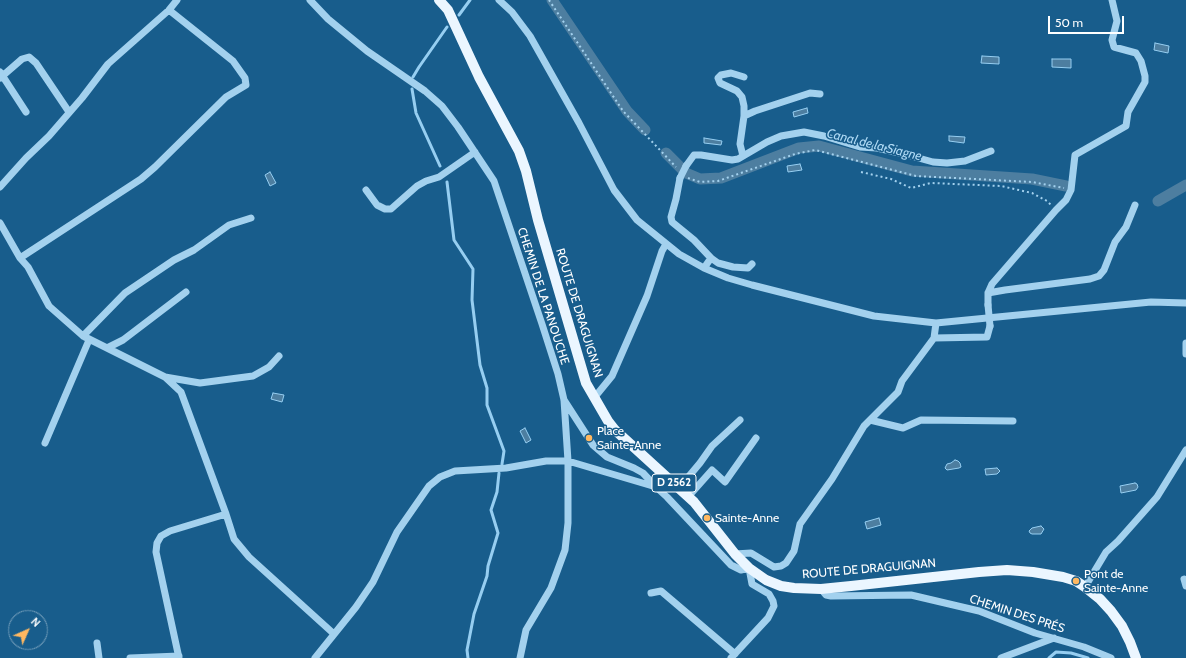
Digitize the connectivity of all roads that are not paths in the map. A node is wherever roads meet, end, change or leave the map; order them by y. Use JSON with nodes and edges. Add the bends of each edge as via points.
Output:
{"nodes":[{"id":1,"x":177,"y":0,"type":"edge"},
{"id":2,"x":310,"y":0,"type":"edge"},
{"id":3,"x":439,"y":0,"type":"edge"},
{"id":4,"x":499,"y":0,"type":"edge"},
{"id":5,"x":1112,"y":0,"type":"edge"},
{"id":6,"x":169,"y":10,"type":"junction"},
{"id":7,"x":1,"y":75,"type":"edge"},
{"id":8,"x":744,"y":77,"type":"dead end"},
{"id":9,"x":820,"y":94,"type":"dead end"},
{"id":10,"x":26,"y":112,"type":"dead end"},
{"id":11,"x":69,"y":112,"type":"junction"},
{"id":12,"x":744,"y":116,"type":"junction"},
{"id":13,"x":991,"y":151,"type":"dead end"},
{"id":14,"x":475,"y":152,"type":"junction"},
{"id":15,"x":743,"y":156,"type":"junction"},
{"id":16,"x":0,"y":187,"type":"edge"},
{"id":17,"x":366,"y":190,"type":"dead end"},
{"id":18,"x":1135,"y":205,"type":"dead end"},
{"id":19,"x":251,"y":218,"type":"dead end"},
{"id":20,"x":0,"y":223,"type":"edge"},
{"id":21,"x":666,"y":244,"type":"junction"},
{"id":22,"x":20,"y":258,"type":"junction"},
{"id":23,"x":711,"y":258,"type":"junction"},
{"id":24,"x":752,"y":264,"type":"dead end"},
{"id":25,"x":704,"y":268,"type":"junction"},
{"id":26,"x":186,"y":292,"type":"dead end"},
{"id":27,"x":988,"y":294,"type":"junction"},
{"id":28,"x":1186,"y":302,"type":"edge"},
{"id":29,"x":936,"y":323,"type":"junction"},
{"id":30,"x":86,"y":338,"type":"junction"},
{"id":31,"x":934,"y":338,"type":"junction"},
{"id":32,"x":1186,"y":343,"type":"edge"},
{"id":33,"x":107,"y":348,"type":"junction"},
{"id":34,"x":1186,"y":354,"type":"edge"},
{"id":35,"x":280,"y":356,"type":"dead end"},
{"id":36,"x":165,"y":378,"type":"junction"},
{"id":37,"x":594,"y":398,"type":"junction"},
{"id":38,"x":564,"y":400,"type":"junction"},
{"id":39,"x":740,"y":420,"type":"dead end"},
{"id":40,"x":870,"y":420,"type":"junction"},
{"id":41,"x":1013,"y":421,"type":"dead end"},
{"id":42,"x":756,"y":438,"type":"dead end"},
{"id":43,"x":45,"y":443,"type":"dead end"},
{"id":44,"x":1186,"y":450,"type":"edge"},
{"id":45,"x":568,"y":461,"type":"junction"},
{"id":46,"x":656,"y":487,"type":"junction"},
{"id":47,"x":679,"y":488,"type":"junction"},
{"id":48,"x":688,"y":497,"type":"junction"},
{"id":49,"x":226,"y":514,"type":"junction"},
{"id":50,"x":735,"y":554,"type":"junction"},
{"id":51,"x":750,"y":568,"type":"junction"},
{"id":52,"x":1085,"y":587,"type":"junction"},
{"id":53,"x":821,"y":589,"type":"junction"},
{"id":54,"x":651,"y":593,"type":"dead end"},
{"id":55,"x":334,"y":634,"type":"junction"},
{"id":56,"x":1054,"y":638,"type":"junction"},
{"id":57,"x":97,"y":643,"type":"dead end"},
{"id":58,"x":733,"y":656,"type":"edge"},
{"id":59,"x":179,"y":657,"type":"edge"},
{"id":60,"x":99,"y":658,"type":"edge"},
{"id":61,"x":130,"y":658,"type":"edge"},
{"id":62,"x":314,"y":658,"type":"edge"},
{"id":63,"x":520,"y":658,"type":"edge"},
{"id":64,"x":1001,"y":658,"type":"edge"},
{"id":65,"x":1111,"y":658,"type":"edge"},
{"id":66,"x":1136,"y":658,"type":"edge"}],
"edges":[{"from":1,"to":6,"type":"street"},
{"from":2,"to":14,"type":"street","name":"CHEMIN DE LA PANOUCHE","via":[[328,19],[367,51],[425,91],[442,106]]},
{"from":3,"to":37,"type":"main road","name":"ROUTE DE DRAGUIGNAN","number":"D 2562","via":[[448,10],[479,77],[519,151],[586,383]]},
{"from":4,"to":21,"type":"street","via":[[512,12],[530,36],[614,190],[637,220]]},
{"from":5,"to":27,"type":"street","via":[[1117,22],[1112,40],[1114,47],[1136,53],[1142,60],[1145,82],[1128,112],[1126,126],[1075,155],[1071,190],[1066,200],[992,284]]},
{"from":6,"to":11,"type":"street","via":[[108,64]]},
{"from":6,"to":22,"type":"street","via":[[233,61],[245,78],[246,85],[226,97],[141,179]]},
{"from":7,"to":10,"type":"street"},
{"from":7,"to":11,"type":"street","via":[[22,59],[29,57],[36,63]]},
{"from":8,"to":12,"type":"street","via":[[731,73],[718,78],[720,83],[737,91],[742,97]]},
{"from":9,"to":12,"type":"street","via":[[810,93]]},
{"from":11,"to":16,"type":"street"},
{"from":12,"to":15,"type":"street","via":[[740,144]]},
{"from":13,"to":15,"type":"street","via":[[965,161],[933,162],[804,132],[781,136]]},
{"from":14,"to":17,"type":"street","via":[[439,177],[417,186],[391,209],[386,210],[377,205]]},
{"from":14,"to":38,"type":"street","name":"CHEMIN DE LA PANOUCHE","via":[[494,181],[558,374]]},
{"from":15,"to":23,"type":"street","bridge":true,"via":[[738,159],[726,159],[694,155],[681,176],[672,222]]},
{"from":18,"to":27,"type":"street","via":[[1099,276]]},
{"from":19,"to":30,"type":"street","via":[[229,225],[125,293]]},
{"from":20,"to":22,"type":"street"},
{"from":21,"to":25,"type":"street"},
{"from":21,"to":37,"type":"street","via":[[612,376]]},
{"from":22,"to":30,"type":"street","via":[[28,267],[49,306]]},
{"from":23,"to":24,"type":"street","via":[[733,267],[748,268]]},
{"from":23,"to":25,"type":"street"},
{"from":25,"to":29,"type":"street","via":[[752,286],[874,316]]},
{"from":26,"to":33,"type":"street","via":[[124,340]]},
{"from":27,"to":31,"type":"street","bridge":true,"via":[[990,326],[987,337]]},
{"from":28,"to":29,"type":"street","via":[[1151,302]]},
{"from":29,"to":31,"type":"street"},
{"from":30,"to":33,"type":"street"},
{"from":30,"to":43,"type":"street"},
{"from":31,"to":40,"type":"street","via":[[902,381],[898,392]]},
{"from":32,"to":34,"type":"street"},
{"from":33,"to":36,"type":"street"},
{"from":35,"to":36,"type":"street","via":[[269,367],[253,376],[200,383]]},
{"from":36,"to":49,"type":"street","via":[[181,392]]},
{"from":37,"to":47,"type":"main road","name":"ROUTE DE DRAGUIGNAN","number":"D 2562","via":[[619,435]]},
{"from":38,"to":45,"type":"street","name":"CHEMIN DE LA PANOUCHE"},
{"from":38,"to":46,"type":"street","via":[[593,446],[608,457],[643,473]]},
{"from":39,"to":47,"type":"street","via":[[712,446]]},
{"from":40,"to":41,"type":"street","via":[[903,428],[921,420]]},
{"from":40,"to":50,"type":"street","via":[[800,524],[794,551],[786,562],[774,567],[751,553]]},
{"from":42,"to":48,"type":"street","via":[[725,482],[712,470]]},
{"from":44,"to":52,"type":"street","via":[[1157,497],[1106,552]]},
{"from":45,"to":46,"type":"street"},
{"from":45,"to":55,"type":"street","via":[[455,471],[440,477],[428,486],[397,532],[373,582]]},
{"from":45,"to":63,"type":"street","name":"CHEMIN DE LA PANOUCHE","via":[[568,523],[565,550],[551,588],[526,630]]},
{"from":46,"to":51,"type":"street","via":[[732,565],[741,570]]},
{"from":47,"to":48,"type":"main road","name":"ROUTE DE DRAGUIGNAN","number":"D 2562"},
{"from":48,"to":50,"type":"main road","name":"ROUTE DE DRAGUIGNAN","number":"D 2562"},
{"from":49,"to":55,"type":"street","via":[[234,539],[249,557]]},
{"from":49,"to":59,"type":"street","via":[[170,531],[161,536],[157,543],[156,552]]},
{"from":50,"to":51,"type":"main road","name":"ROUTE DE DRAGUIGNAN","number":"D 2562"},
{"from":51,"to":53,"type":"main road","name":"ROUTE DE DRAGUIGNAN","number":"D 2562","via":[[766,580],[781,586]]},
{"from":51,"to":58,"type":"street","via":[[752,584],[769,594],[774,606],[768,618]]},
{"from":52,"to":53,"type":"main road","name":"ROUTE DE DRAGUIGNAN","number":"D 2562","via":[[1063,578],[1007,570]]},
{"from":52,"to":66,"type":"main road","name":"ROUTE DE DRAGUIGNAN","number":"D 2562","via":[[1100,599],[1122,626]]},
{"from":53,"to":56,"type":"street","name":"CHEMIN DES PRÉS","via":[[826,595],[831,596],[911,595],[979,610]]},
{"from":54,"to":58,"type":"street","via":[[661,591]]},
{"from":55,"to":62,"type":"street"},
{"from":56,"to":64,"type":"street"},
{"from":56,"to":65,"type":"street","name":"CHEMIN DES PRÉS"},
{"from":57,"to":60,"type":"street"},
{"from":59,"to":61,"type":"street"}]}
